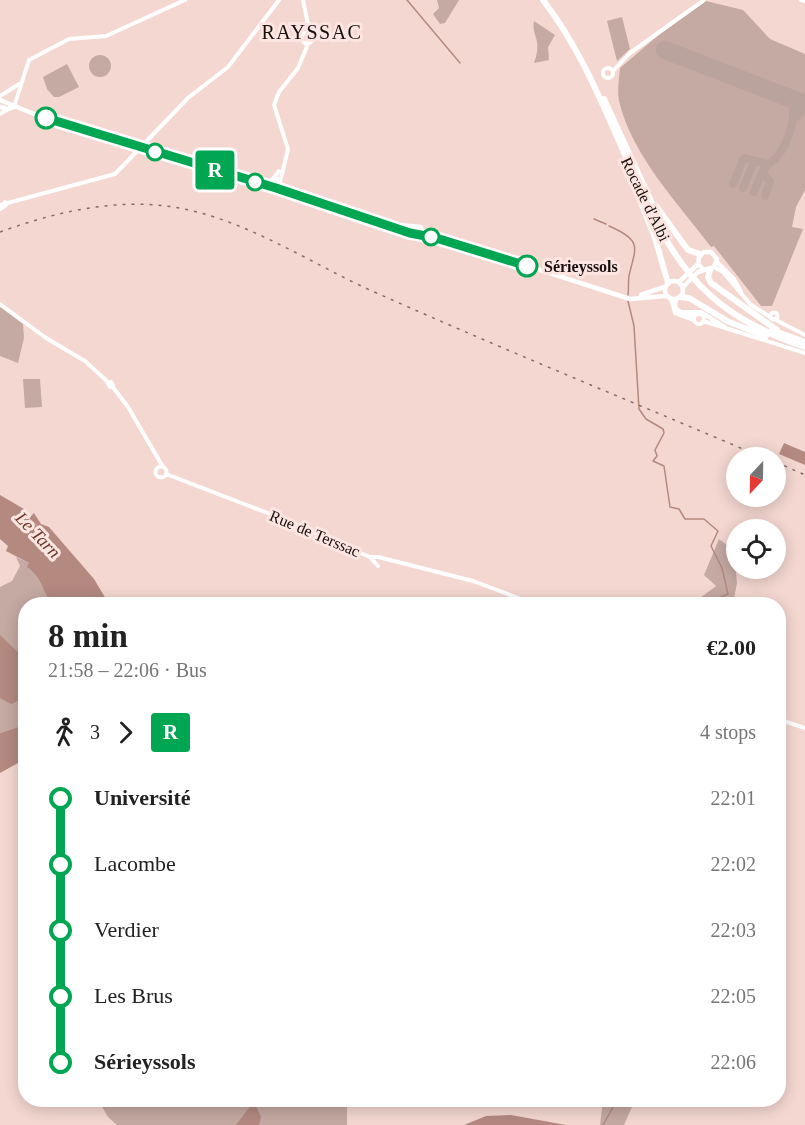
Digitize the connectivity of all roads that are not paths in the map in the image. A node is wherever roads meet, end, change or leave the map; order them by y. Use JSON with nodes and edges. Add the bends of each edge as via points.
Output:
{"nodes":[{"id":1,"x":185,"y":0,"type":"edge"},
{"id":2,"x":279,"y":0,"type":"edge"},
{"id":3,"x":303,"y":0,"type":"edge"},
{"id":4,"x":543,"y":0,"type":"edge"},
{"id":5,"x":548,"y":0,"type":"edge"},
{"id":6,"x":704,"y":0,"type":"edge"},
{"id":7,"x":306,"y":20,"type":"junction"},
{"id":8,"x":304,"y":34,"type":"junction"},
{"id":9,"x":310,"y":34,"type":"junction"},
{"id":10,"x":306,"y":43,"type":"junction"},
{"id":11,"x":612,"y":69,"type":"dead end"},
{"id":12,"x":20,"y":84,"type":"junction"},
{"id":13,"x":7,"y":92,"type":"junction"},
{"id":14,"x":0,"y":98,"type":"edge"},
{"id":15,"x":15,"y":99,"type":"junction"},
{"id":16,"x":4,"y":109,"type":"edge"},
{"id":17,"x":615,"y":132,"type":"junction"},
{"id":18,"x":140,"y":147,"type":"junction"},
{"id":19,"x":276,"y":184,"type":"junction"},
{"id":20,"x":646,"y":189,"type":"junction"},
{"id":21,"x":0,"y":207,"type":"edge"},
{"id":22,"x":700,"y":254,"type":"junction"},
{"id":23,"x":705,"y":268,"type":"junction"},
{"id":24,"x":687,"y":279,"type":"junction"},
{"id":25,"x":679,"y":282,"type":"junction"},
{"id":26,"x":666,"y":285,"type":"junction"},
{"id":27,"x":683,"y":287,"type":"junction"},
{"id":28,"x":627,"y":298,"type":"junction"},
{"id":29,"x":674,"y":298,"type":"junction"},
{"id":30,"x":0,"y":304,"type":"edge"},
{"id":31,"x":680,"y":312,"type":"junction"},
{"id":32,"x":695,"y":317,"type":"junction"},
{"id":33,"x":703,"y":319,"type":"junction"},
{"id":34,"x":728,"y":330,"type":"junction"},
{"id":35,"x":805,"y":335,"type":"edge"},
{"id":36,"x":805,"y":345,"type":"edge"},
{"id":37,"x":805,"y":354,"type":"edge"},
{"id":38,"x":159,"y":459,"type":"junction"},
{"id":39,"x":157,"y":466,"type":"junction"},
{"id":40,"x":163,"y":467,"type":"junction"},
{"id":41,"x":166,"y":474,"type":"junction"},
{"id":42,"x":370,"y":557,"type":"junction"},
{"id":43,"x":378,"y":557,"type":"junction"},
{"id":44,"x":515,"y":597,"type":"edge"},
{"id":45,"x":786,"y":722,"type":"edge"},
{"id":46,"x":805,"y":728,"type":"edge"}],
"edges":[{"from":1,"to":12,"type":"street","via":[[105,36],[69,39],[27,62]]},
{"from":2,"to":18,"type":"street","via":[[228,67],[189,98]]},
{"from":3,"to":7,"type":"street"},
{"from":4,"to":17,"type":"highway","name":"Rocade d'Albi","via":[[581,58]]},
{"from":5,"to":20,"type":"highway","name":"Rocade d'Albi","via":[[584,55]]},
{"from":6,"to":11,"type":"street"},
{"from":7,"to":8,"type":"street"},
{"from":7,"to":9,"type":"street"},
{"from":8,"to":9,"type":"street"},
{"from":8,"to":10,"type":"street"},
{"from":9,"to":10,"type":"street","via":[[313,39]]},
{"from":10,"to":19,"type":"street","via":[[296,70],[274,105],[287,143]]},
{"from":12,"to":13,"type":"street"},
{"from":12,"to":15,"type":"street"},
{"from":13,"to":14,"type":"street"},
{"from":13,"to":15,"type":"street"},
{"from":14,"to":16,"type":"main road","via":[[8,102]]},
{"from":15,"to":16,"type":"street"},
{"from":16,"to":18,"type":"main road"},
{"from":17,"to":26,"type":"highway","via":[[660,252]]},
{"from":17,"to":36,"type":"highway","name":"Rocade d'Albi","via":[[664,239],[696,281],[740,318],[767,333]]},
{"from":18,"to":19,"type":"main road","via":[[262,184]]},
{"from":18,"to":21,"type":"street","via":[[108,178],[5,202]]},
{"from":19,"to":28,"type":"main road"},
{"from":20,"to":22,"type":"highway","via":[[681,242],[691,253]]},
{"from":20,"to":36,"type":"highway","name":"Rocade d'Albi","via":[[668,237],[706,286],[747,317]]},
{"from":22,"to":23,"type":"main road"},
{"from":22,"to":23,"type":"main road","via":[[711,252]]},
{"from":23,"to":24,"type":"main road"},
{"from":23,"to":35,"type":"street","via":[[723,272],[757,309]]},
{"from":23,"to":36,"type":"highway","via":[[709,279],[737,304]]},
{"from":24,"to":25,"type":"main road"},
{"from":24,"to":27,"type":"main road"},
{"from":25,"to":26,"type":"main road"},
{"from":25,"to":27,"type":"main road"},
{"from":26,"to":28,"type":"main road"},
{"from":26,"to":29,"type":"main road"},
{"from":27,"to":29,"type":"main road"},
{"from":28,"to":29,"type":"main road"},
{"from":29,"to":31,"type":"street","via":[[675,308]]},
{"from":29,"to":32,"type":"street","via":[[675,313]]},
{"from":29,"to":36,"type":"highway","via":[[689,298],[729,322]]},
{"from":30,"to":38,"type":"street","via":[[46,338],[76,354],[110,385]]},
{"from":31,"to":32,"type":"street"},
{"from":31,"to":34,"type":"street","via":[[701,312]]},
{"from":32,"to":33,"type":"street"},
{"from":32,"to":33,"type":"street","via":[[699,324]]},
{"from":33,"to":34,"type":"street"},
{"from":34,"to":37,"type":"street"},
{"from":38,"to":39,"type":"street"},
{"from":38,"to":40,"type":"street"},
{"from":39,"to":40,"type":"street"},
{"from":39,"to":41,"type":"street","via":[[158,476]]},
{"from":40,"to":41,"type":"street"},
{"from":41,"to":42,"type":"street","name":"Rue de Terssac"},
{"from":42,"to":43,"type":"street","name":"Rue de Terssac"},
{"from":42,"to":43,"type":"street","via":[[378,566]]},
{"from":43,"to":44,"type":"street","name":"Rue de Terssac"},
{"from":45,"to":46,"type":"street"}]}
